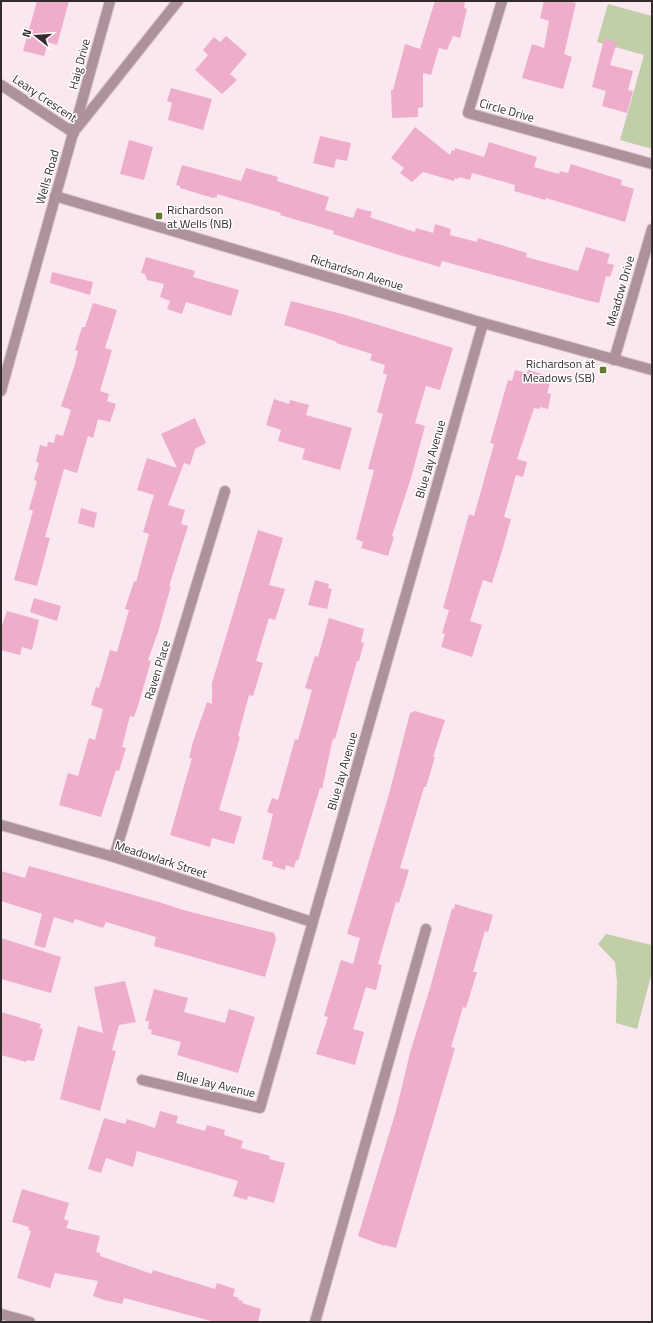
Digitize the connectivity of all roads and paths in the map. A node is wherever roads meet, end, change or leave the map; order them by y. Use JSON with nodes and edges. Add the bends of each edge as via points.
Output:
{"nodes":[{"id":1,"x":110,"y":1,"type":"edge"},
{"id":2,"x":178,"y":1,"type":"edge"},
{"id":3,"x":502,"y":1,"type":"edge"},
{"id":4,"x":1,"y":85,"type":"edge"},
{"id":5,"x":74,"y":133,"type":"junction"},
{"id":6,"x":652,"y":164,"type":"edge"},
{"id":7,"x":55,"y":196,"type":"junction"},
{"id":8,"x":652,"y":229,"type":"edge"},
{"id":9,"x":483,"y":323,"type":"junction"},
{"id":10,"x":614,"y":360,"type":"junction"},
{"id":11,"x":652,"y":370,"type":"edge"},
{"id":12,"x":1,"y":391,"type":"edge"},
{"id":13,"x":225,"y":491,"type":"dead end"},
{"id":14,"x":1,"y":825,"type":"edge"},
{"id":15,"x":114,"y":857,"type":"junction"},
{"id":16,"x":312,"y":922,"type":"junction"},
{"id":17,"x":426,"y":929,"type":"dead end"},
{"id":18,"x":142,"y":1080,"type":"dead end"},
{"id":19,"x":1,"y":1314,"type":"edge"},
{"id":20,"x":30,"y":1322,"type":"edge"},
{"id":21,"x":315,"y":1322,"type":"edge"}],
"edges":[{"from":1,"to":5,"type":"street","name":"Haig Drive"},
{"from":2,"to":5,"type":"street","name":"Wells Road"},
{"from":3,"to":6,"type":"street","name":"Circle Drive","via":[[468,112]]},
{"from":4,"to":5,"type":"street","name":"Leary Crescent"},
{"from":5,"to":7,"type":"street","name":"Wells Road"},
{"from":7,"to":9,"type":"street","name":"Richardson Avenue"},
{"from":7,"to":12,"type":"street","name":"Wells Road"},
{"from":8,"to":10,"type":"street","name":"Meadow Drive"},
{"from":9,"to":10,"type":"street","name":"Richardson Avenue"},
{"from":9,"to":16,"type":"street","name":"Blue Jay Avenue"},
{"from":10,"to":11,"type":"street","name":"Richardson Avenue"},
{"from":13,"to":15,"type":"street","name":"Raven Place"},
{"from":14,"to":15,"type":"street","name":"Meadowlark Street"},
{"from":15,"to":16,"type":"street","name":"Meadowlark Street"},
{"from":16,"to":18,"type":"street","name":"Blue Jay Avenue","via":[[260,1108]]},
{"from":17,"to":21,"type":"street"},
{"from":19,"to":20,"type":"street"}]}
